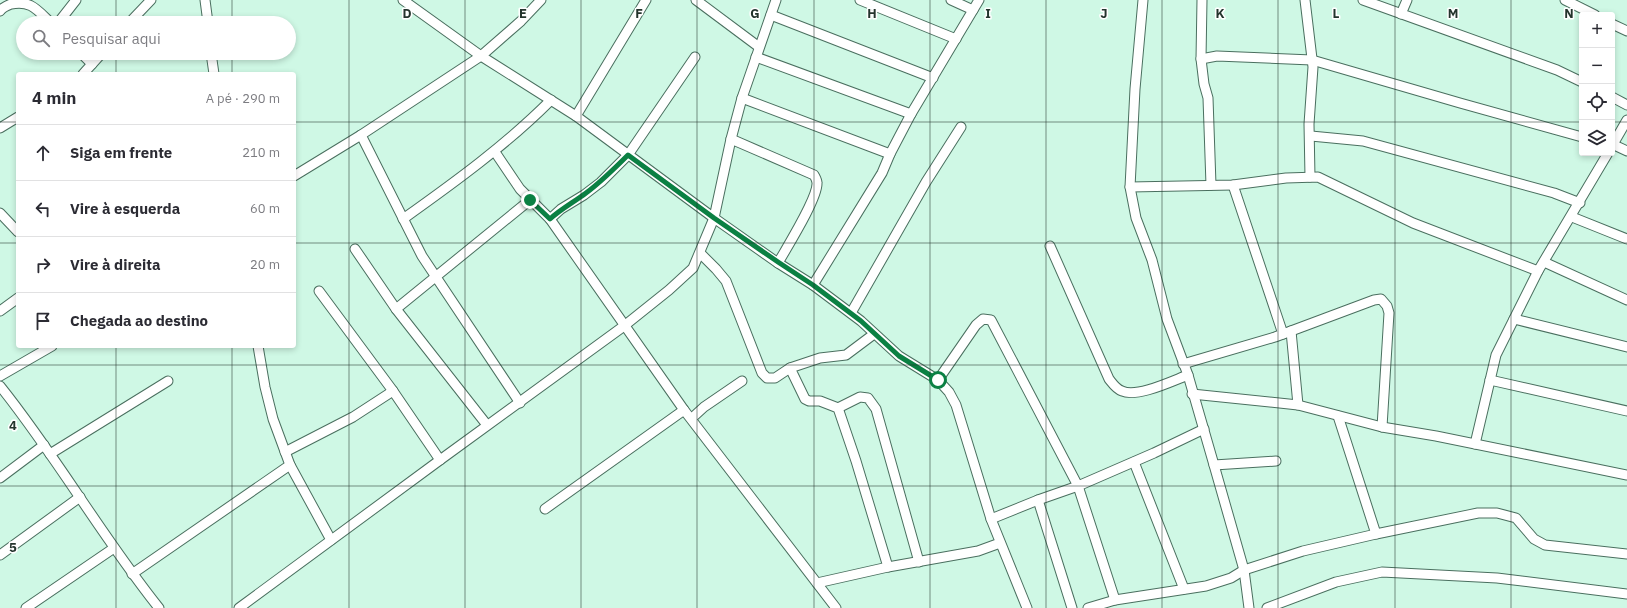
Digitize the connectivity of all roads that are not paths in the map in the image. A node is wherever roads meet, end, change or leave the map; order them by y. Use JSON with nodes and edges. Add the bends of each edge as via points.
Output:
{"nodes":[{"id":1,"x":76,"y":0,"type":"edge"},
{"id":2,"x":151,"y":0,"type":"edge"},
{"id":3,"x":205,"y":0,"type":"edge"},
{"id":4,"x":403,"y":0,"type":"edge"},
{"id":5,"x":541,"y":0,"type":"edge"},
{"id":6,"x":646,"y":0,"type":"edge"},
{"id":7,"x":696,"y":0,"type":"edge"},
{"id":8,"x":776,"y":0,"type":"edge"},
{"id":9,"x":860,"y":0,"type":"edge"},
{"id":10,"x":951,"y":0,"type":"edge"},
{"id":11,"x":979,"y":0,"type":"edge"},
{"id":12,"x":1142,"y":0,"type":"edge"},
{"id":13,"x":1202,"y":0,"type":"edge"},
{"id":14,"x":1305,"y":0,"type":"edge"},
{"id":15,"x":1363,"y":0,"type":"edge"},
{"id":16,"x":1407,"y":0,"type":"edge"},
{"id":17,"x":1565,"y":0,"type":"edge"},
{"id":18,"x":1,"y":8,"type":"edge"},
{"id":19,"x":973,"y":10,"type":"junction"},
{"id":20,"x":1589,"y":12,"type":"edge"},
{"id":21,"x":1401,"y":14,"type":"junction"},
{"id":22,"x":771,"y":15,"type":"junction"},
{"id":23,"x":43,"y":16,"type":"edge"},
{"id":24,"x":63,"y":16,"type":"edge"},
{"id":25,"x":136,"y":16,"type":"edge"},
{"id":26,"x":207,"y":16,"type":"edge"},
{"id":27,"x":1615,"y":25,"type":"edge"},
{"id":28,"x":1627,"y":31,"type":"edge"},
{"id":29,"x":956,"y":39,"type":"junction"},
{"id":30,"x":759,"y":47,"type":"junction"},
{"id":31,"x":481,"y":56,"type":"junction"},
{"id":32,"x":695,"y":57,"type":"dead end"},
{"id":33,"x":756,"y":57,"type":"junction"},
{"id":34,"x":1201,"y":59,"type":"junction"},
{"id":35,"x":88,"y":60,"type":"edge"},
{"id":36,"x":96,"y":60,"type":"edge"},
{"id":37,"x":212,"y":60,"type":"edge"},
{"id":38,"x":1312,"y":60,"type":"junction"},
{"id":39,"x":92,"y":64,"type":"junction"},
{"id":40,"x":85,"y":72,"type":"edge"},
{"id":41,"x":214,"y":72,"type":"edge"},
{"id":42,"x":933,"y":78,"type":"junction"},
{"id":43,"x":1579,"y":81,"type":"edge"},
{"id":44,"x":742,"y":98,"type":"junction"},
{"id":45,"x":1615,"y":99,"type":"edge"},
{"id":46,"x":551,"y":100,"type":"junction"},
{"id":47,"x":1627,"y":105,"type":"edge"},
{"id":48,"x":911,"y":114,"type":"junction"},
{"id":49,"x":576,"y":116,"type":"junction"},
{"id":50,"x":16,"y":118,"type":"edge"},
{"id":51,"x":1627,"y":120,"type":"edge"},
{"id":52,"x":961,"y":127,"type":"dead end"},
{"id":53,"x":0,"y":128,"type":"edge"},
{"id":54,"x":361,"y":135,"type":"junction"},
{"id":55,"x":1579,"y":135,"type":"edge"},
{"id":56,"x":1311,"y":136,"type":"junction"},
{"id":57,"x":731,"y":139,"type":"junction"},
{"id":58,"x":1615,"y":140,"type":"edge"},
{"id":59,"x":1615,"y":146,"type":"edge"},
{"id":60,"x":1627,"y":151,"type":"edge"},
{"id":61,"x":495,"y":152,"type":"junction"},
{"id":62,"x":890,"y":154,"type":"junction"},
{"id":63,"x":628,"y":155,"type":"junction"},
{"id":64,"x":1606,"y":156,"type":"edge"},
{"id":65,"x":296,"y":175,"type":"edge"},
{"id":66,"x":1310,"y":177,"type":"junction"},
{"id":67,"x":1233,"y":185,"type":"junction"},
{"id":68,"x":1211,"y":186,"type":"junction"},
{"id":69,"x":1130,"y":187,"type":"junction"},
{"id":70,"x":530,"y":200,"type":"junction"},
{"id":71,"x":1580,"y":203,"type":"junction"},
{"id":72,"x":0,"y":213,"type":"edge"},
{"id":73,"x":1572,"y":217,"type":"junction"},
{"id":74,"x":714,"y":218,"type":"junction"},
{"id":75,"x":403,"y":219,"type":"junction"},
{"id":76,"x":550,"y":219,"type":"junction"},
{"id":77,"x":16,"y":230,"type":"edge"},
{"id":78,"x":1627,"y":239,"type":"edge"},
{"id":79,"x":1050,"y":246,"type":"dead end"},
{"id":80,"x":355,"y":249,"type":"dead end"},
{"id":81,"x":700,"y":253,"type":"junction"},
{"id":82,"x":778,"y":262,"type":"junction"},
{"id":83,"x":1544,"y":262,"type":"junction"},
{"id":84,"x":1538,"y":271,"type":"junction"},
{"id":85,"x":435,"y":277,"type":"junction"},
{"id":86,"x":813,"y":285,"type":"junction"},
{"id":87,"x":319,"y":291,"type":"dead end"},
{"id":88,"x":16,"y":299,"type":"edge"},
{"id":89,"x":1627,"y":300,"type":"edge"},
{"id":90,"x":396,"y":309,"type":"junction"},
{"id":91,"x":0,"y":311,"type":"edge"},
{"id":92,"x":851,"y":313,"type":"junction"},
{"id":93,"x":1514,"y":318,"type":"junction"},
{"id":94,"x":624,"y":326,"type":"junction"},
{"id":95,"x":1287,"y":332,"type":"junction"},
{"id":96,"x":874,"y":334,"type":"junction"},
{"id":97,"x":1627,"y":347,"type":"edge"},
{"id":98,"x":49,"y":348,"type":"edge"},
{"id":99,"x":258,"y":348,"type":"edge"},
{"id":100,"x":1183,"y":364,"type":"junction"},
{"id":101,"x":790,"y":368,"type":"junction"},
{"id":102,"x":1188,"y":375,"type":"junction"},
{"id":103,"x":0,"y":376,"type":"edge"},
{"id":104,"x":938,"y":380,"type":"junction"},
{"id":105,"x":1490,"y":380,"type":"junction"},
{"id":106,"x":168,"y":381,"type":"dead end"},
{"id":107,"x":742,"y":382,"type":"dead end"},
{"id":108,"x":393,"y":391,"type":"junction"},
{"id":109,"x":2,"y":392,"type":"edge"},
{"id":110,"x":1192,"y":394,"type":"junction"},
{"id":111,"x":520,"y":403,"type":"junction"},
{"id":112,"x":1298,"y":405,"type":"junction"},
{"id":113,"x":838,"y":408,"type":"junction"},
{"id":114,"x":684,"y":410,"type":"junction"},
{"id":115,"x":1627,"y":411,"type":"edge"},
{"id":116,"x":1338,"y":416,"type":"junction"},
{"id":117,"x":692,"y":418,"type":"junction"},
{"id":118,"x":487,"y":425,"type":"junction"},
{"id":119,"x":1382,"y":427,"type":"junction"},
{"id":120,"x":1204,"y":429,"type":"junction"},
{"id":121,"x":1475,"y":444,"type":"junction"},
{"id":122,"x":44,"y":445,"type":"junction"},
{"id":123,"x":285,"y":452,"type":"junction"},
{"id":124,"x":50,"y":454,"type":"junction"},
{"id":125,"x":440,"y":460,"type":"junction"},
{"id":126,"x":1276,"y":461,"type":"dead end"},
{"id":127,"x":1134,"y":462,"type":"junction"},
{"id":128,"x":290,"y":465,"type":"junction"},
{"id":129,"x":1214,"y":465,"type":"junction"},
{"id":130,"x":1627,"y":475,"type":"edge"},
{"id":131,"x":0,"y":478,"type":"edge"},
{"id":132,"x":1078,"y":486,"type":"junction"},
{"id":133,"x":80,"y":497,"type":"junction"},
{"id":134,"x":1038,"y":500,"type":"junction"},
{"id":135,"x":546,"y":509,"type":"dead end"},
{"id":136,"x":991,"y":519,"type":"junction"},
{"id":137,"x":1376,"y":534,"type":"junction"},
{"id":138,"x":331,"y":540,"type":"junction"},
{"id":139,"x":1000,"y":542,"type":"junction"},
{"id":140,"x":114,"y":548,"type":"junction"},
{"id":141,"x":1627,"y":554,"type":"edge"},
{"id":142,"x":0,"y":555,"type":"edge"},
{"id":143,"x":919,"y":562,"type":"junction"},
{"id":144,"x":888,"y":567,"type":"junction"},
{"id":145,"x":1244,"y":570,"type":"junction"},
{"id":146,"x":132,"y":574,"type":"junction"},
{"id":147,"x":817,"y":583,"type":"junction"},
{"id":148,"x":1184,"y":589,"type":"junction"},
{"id":149,"x":1627,"y":594,"type":"edge"},
{"id":150,"x":1115,"y":600,"type":"junction"},
{"id":151,"x":26,"y":608,"type":"edge"},
{"id":152,"x":159,"y":608,"type":"edge"},
{"id":153,"x":239,"y":608,"type":"edge"},
{"id":154,"x":836,"y":608,"type":"edge"},
{"id":155,"x":1027,"y":608,"type":"edge"},
{"id":156,"x":1072,"y":608,"type":"edge"},
{"id":157,"x":1088,"y":608,"type":"edge"},
{"id":158,"x":1249,"y":608,"type":"edge"},
{"id":159,"x":1267,"y":608,"type":"edge"}],
"edges":[{"from":1,"to":24,"type":"street"},
{"from":2,"to":25,"type":"street"},
{"from":3,"to":26,"type":"street"},
{"from":4,"to":31,"type":"street"},
{"from":5,"to":31,"type":"street"},
{"from":6,"to":49,"type":"street"},
{"from":7,"to":30,"type":"street"},
{"from":8,"to":22,"type":"street"},
{"from":9,"to":29,"type":"street"},
{"from":10,"to":19,"type":"street"},
{"from":11,"to":19,"type":"street"},
{"from":12,"to":69,"type":"street","via":[[1134,89]]},
{"from":13,"to":34,"type":"street"},
{"from":14,"to":38,"type":"street"},
{"from":15,"to":21,"type":"street"},
{"from":16,"to":21,"type":"street"},
{"from":17,"to":20,"type":"street"},
{"from":18,"to":23,"type":"street","via":[[18,1],[28,2]]},
{"from":19,"to":29,"type":"street"},
{"from":21,"to":43,"type":"street","via":[[1557,70]]},
{"from":22,"to":30,"type":"street"},
{"from":22,"to":42,"type":"street"},
{"from":27,"to":28,"type":"street"},
{"from":29,"to":42,"type":"street"},
{"from":30,"to":33,"type":"street"},
{"from":31,"to":46,"type":"street"},
{"from":31,"to":54,"type":"street"},
{"from":32,"to":63,"type":"street"},
{"from":33,"to":44,"type":"street"},
{"from":33,"to":48,"type":"street"},
{"from":34,"to":38,"type":"street","via":[[1217,56]]},
{"from":34,"to":68,"type":"street","via":[[1208,98]]},
{"from":35,"to":39,"type":"street"},
{"from":36,"to":39,"type":"street"},
{"from":37,"to":41,"type":"street"},
{"from":38,"to":55,"type":"street"},
{"from":38,"to":56,"type":"street"},
{"from":39,"to":40,"type":"street"},
{"from":42,"to":48,"type":"street"},
{"from":44,"to":57,"type":"street"},
{"from":44,"to":62,"type":"street"},
{"from":45,"to":47,"type":"street"},
{"from":46,"to":49,"type":"street"},
{"from":46,"to":61,"type":"street"},
{"from":48,"to":62,"type":"street"},
{"from":49,"to":63,"type":"street"},
{"from":50,"to":53,"type":"street"},
{"from":51,"to":58,"type":"street"},
{"from":52,"to":92,"type":"street","via":[[926,182]]},
{"from":54,"to":65,"type":"street"},
{"from":54,"to":75,"type":"street"},
{"from":56,"to":66,"type":"street"},
{"from":56,"to":71,"type":"street","via":[[1363,141],[1554,193]]},
{"from":57,"to":74,"type":"street"},
{"from":57,"to":82,"type":"street","via":[[814,175],[817,182],[811,204]]},
{"from":59,"to":60,"type":"street"},
{"from":61,"to":70,"type":"street"},
{"from":61,"to":75,"type":"street"},
{"from":62,"to":86,"type":"street","via":[[882,173]]},
{"from":63,"to":74,"type":"street"},
{"from":63,"to":76,"type":"street","via":[[601,182]]},
{"from":64,"to":71,"type":"street"},
{"from":66,"to":67,"type":"street"},
{"from":66,"to":84,"type":"street","via":[[1318,177],[1413,222]]},
{"from":67,"to":68,"type":"street"},
{"from":67,"to":95,"type":"street"},
{"from":68,"to":69,"type":"street"},
{"from":69,"to":100,"type":"street","via":[[1136,218],[1152,260],[1167,319]]},
{"from":70,"to":76,"type":"street"},
{"from":70,"to":85,"type":"street"},
{"from":71,"to":73,"type":"street"},
{"from":72,"to":77,"type":"street"},
{"from":73,"to":78,"type":"street"},
{"from":73,"to":83,"type":"street"},
{"from":74,"to":81,"type":"street"},
{"from":74,"to":82,"type":"street"},
{"from":75,"to":85,"type":"street"},
{"from":76,"to":94,"type":"street"},
{"from":79,"to":102,"type":"street","via":[[1109,379],[1117,389],[1136,394]]},
{"from":80,"to":90,"type":"street"},
{"from":81,"to":94,"type":"street","via":[[693,268],[682,280]]},
{"from":81,"to":101,"type":"street","via":[[726,281],[762,373],[767,378],[775,378]]},
{"from":82,"to":86,"type":"street"},
{"from":83,"to":84,"type":"street"},
{"from":83,"to":89,"type":"street"},
{"from":84,"to":93,"type":"street"},
{"from":85,"to":90,"type":"street"},
{"from":85,"to":111,"type":"street"},
{"from":86,"to":92,"type":"street"},
{"from":87,"to":108,"type":"street"},
{"from":88,"to":91,"type":"street"},
{"from":90,"to":118,"type":"street"},
{"from":92,"to":96,"type":"street"},
{"from":93,"to":97,"type":"street"},
{"from":93,"to":105,"type":"street","via":[[1496,355]]},
{"from":94,"to":111,"type":"street"},
{"from":94,"to":114,"type":"street"},
{"from":95,"to":100,"type":"street"},
{"from":95,"to":112,"type":"street"},
{"from":95,"to":119,"type":"street","via":[[1381,299],[1389,313]]},
{"from":96,"to":101,"type":"street","via":[[846,355],[820,358]]},
{"from":96,"to":104,"type":"street","via":[[899,356]]},
{"from":98,"to":103,"type":"street"},
{"from":99,"to":123,"type":"street","via":[[265,387]]},
{"from":100,"to":102,"type":"street"},
{"from":101,"to":113,"type":"street","via":[[805,399],[820,401]]},
{"from":102,"to":110,"type":"street"},
{"from":104,"to":132,"type":"street","via":[[976,325],[983,319],[991,320]]},
{"from":104,"to":136,"type":"street","via":[[956,405]]},
{"from":105,"to":115,"type":"street"},
{"from":105,"to":121,"type":"street"},
{"from":106,"to":124,"type":"street"},
{"from":107,"to":117,"type":"street"},
{"from":108,"to":123,"type":"street","via":[[353,417]]},
{"from":108,"to":125,"type":"street"},
{"from":109,"to":122,"type":"street"},
{"from":110,"to":112,"type":"street"},
{"from":110,"to":120,"type":"street"},
{"from":111,"to":118,"type":"street"},
{"from":112,"to":116,"type":"street"},
{"from":113,"to":143,"type":"street","via":[[860,398],[868,398],[876,410]]},
{"from":113,"to":144,"type":"street"},
{"from":114,"to":117,"type":"street"},
{"from":114,"to":135,"type":"street"},
{"from":116,"to":119,"type":"street"},
{"from":116,"to":137,"type":"street"},
{"from":117,"to":147,"type":"street"},
{"from":118,"to":125,"type":"street"},
{"from":119,"to":121,"type":"street"},
{"from":120,"to":127,"type":"street"},
{"from":120,"to":129,"type":"street"},
{"from":121,"to":130,"type":"street"},
{"from":122,"to":124,"type":"street"},
{"from":122,"to":131,"type":"street"},
{"from":123,"to":128,"type":"street"},
{"from":124,"to":133,"type":"street"},
{"from":125,"to":138,"type":"street"},
{"from":126,"to":129,"type":"street"},
{"from":127,"to":132,"type":"street"},
{"from":127,"to":148,"type":"street"},
{"from":128,"to":138,"type":"street"},
{"from":128,"to":146,"type":"street"},
{"from":129,"to":145,"type":"street"},
{"from":132,"to":134,"type":"street"},
{"from":132,"to":150,"type":"street"},
{"from":133,"to":140,"type":"street"},
{"from":133,"to":142,"type":"street"},
{"from":134,"to":136,"type":"street"},
{"from":134,"to":156,"type":"street"},
{"from":136,"to":139,"type":"street"},
{"from":137,"to":141,"type":"street","via":[[1478,513],[1497,513],[1516,518],[1534,539],[1545,545]]},
{"from":137,"to":145,"type":"street","via":[[1303,551]]},
{"from":138,"to":153,"type":"street"},
{"from":139,"to":143,"type":"street","via":[[978,551]]},
{"from":139,"to":155,"type":"street"},
{"from":140,"to":146,"type":"street"},
{"from":140,"to":151,"type":"street"},
{"from":143,"to":144,"type":"street"},
{"from":144,"to":147,"type":"street"},
{"from":145,"to":148,"type":"street","via":[[1231,578]]},
{"from":145,"to":158,"type":"street"},
{"from":146,"to":152,"type":"street"},
{"from":147,"to":154,"type":"street"},
{"from":148,"to":150,"type":"street"},
{"from":149,"to":159,"type":"street","via":[[1497,578],[1382,572],[1336,582]]},
{"from":150,"to":157,"type":"street"}]}
